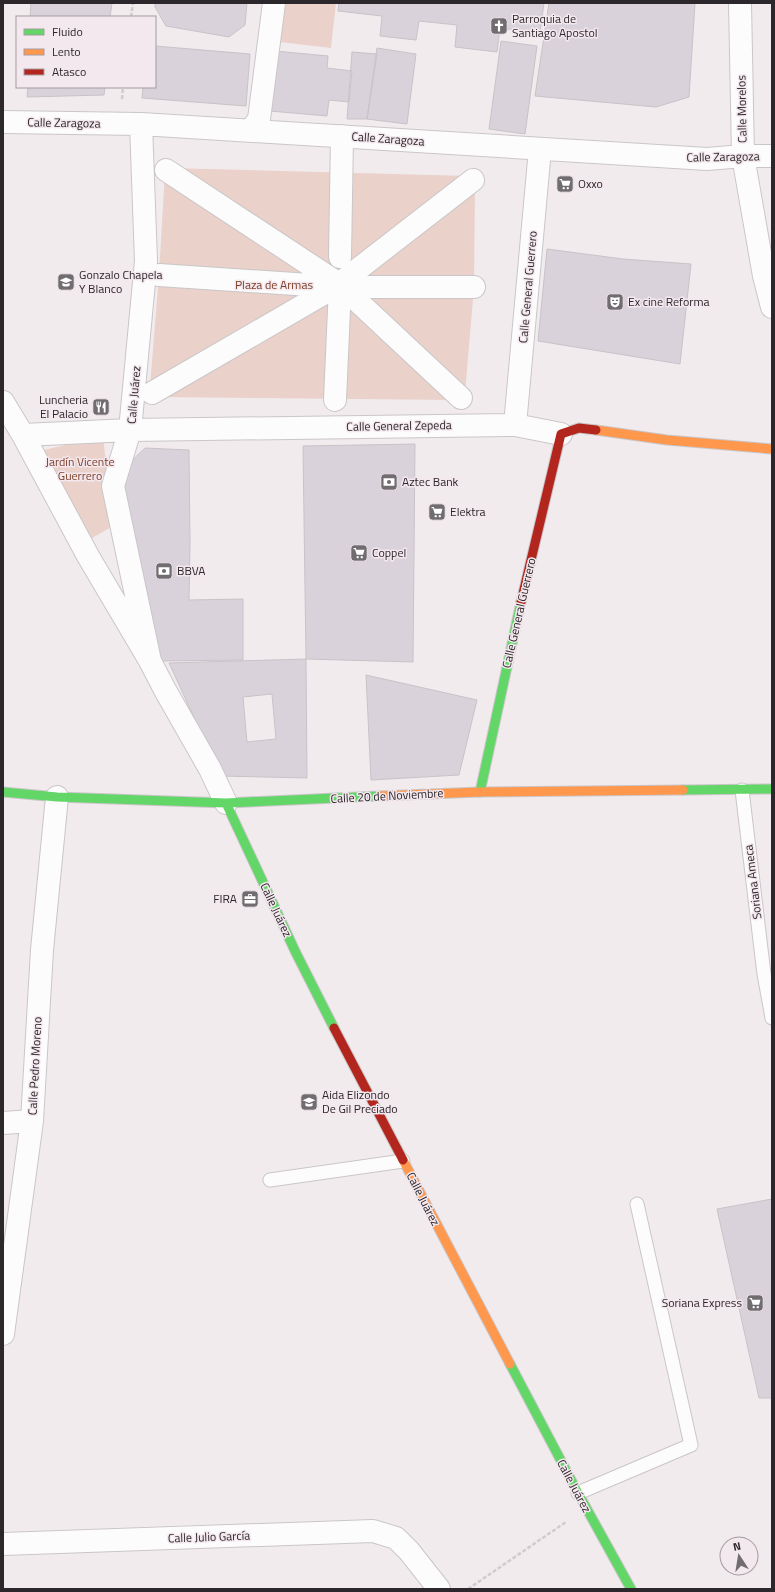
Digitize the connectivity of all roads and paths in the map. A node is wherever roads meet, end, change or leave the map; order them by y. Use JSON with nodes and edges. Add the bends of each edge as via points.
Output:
{"nodes":[{"id":1,"x":133,"y":3,"type":"edge"},
{"id":2,"x":274,"y":3,"type":"edge"},
{"id":3,"x":740,"y":3,"type":"edge"},
{"id":4,"x":131,"y":16,"type":"edge"},
{"id":5,"x":3,"y":122,"type":"edge"},
{"id":6,"x":141,"y":124,"type":"junction"},
{"id":7,"x":258,"y":131,"type":"junction"},
{"id":8,"x":342,"y":136,"type":"junction"},
{"id":9,"x":540,"y":149,"type":"junction"},
{"id":10,"x":743,"y":156,"type":"junction"},
{"id":11,"x":772,"y":156,"type":"edge"},
{"id":12,"x":166,"y":170,"type":"dead end"},
{"id":13,"x":473,"y":180,"type":"dead end"},
{"id":14,"x":340,"y":257,"type":"dead end"},
{"id":15,"x":159,"y":275,"type":"dead end"},
{"id":16,"x":339,"y":287,"type":"junction"},
{"id":17,"x":474,"y":287,"type":"dead end"},
{"id":18,"x":772,"y":307,"type":"edge"},
{"id":19,"x":152,"y":393,"type":"dead end"},
{"id":20,"x":461,"y":398,"type":"dead end"},
{"id":21,"x":335,"y":400,"type":"dead end"},
{"id":22,"x":3,"y":402,"type":"edge"},
{"id":23,"x":515,"y":425,"type":"junction"},
{"id":24,"x":130,"y":430,"type":"junction"},
{"id":25,"x":561,"y":434,"type":"junction"},
{"id":26,"x":23,"y":435,"type":"junction"},
{"id":27,"x":772,"y":449,"type":"edge"},
{"id":28,"x":150,"y":661,"type":"junction"},
{"id":29,"x":772,"y":789,"type":"edge"},
{"id":30,"x":742,"y":790,"type":"junction"},
{"id":31,"x":3,"y":792,"type":"edge"},
{"id":32,"x":480,"y":792,"type":"junction"},
{"id":33,"x":57,"y":797,"type":"junction"},
{"id":34,"x":226,"y":804,"type":"junction"},
{"id":35,"x":768,"y":973,"type":"edge"},
{"id":36,"x":772,"y":1018,"type":"edge"},
{"id":37,"x":32,"y":1121,"type":"junction"},
{"id":38,"x":3,"y":1123,"type":"edge"},
{"id":39,"x":403,"y":1161,"type":"junction"},
{"id":40,"x":270,"y":1180,"type":"dead end"},
{"id":41,"x":637,"y":1204,"type":"dead end"},
{"id":42,"x":3,"y":1334,"type":"edge"},
{"id":43,"x":578,"y":1493,"type":"junction"},
{"id":44,"x":586,"y":1508,"type":"junction"},
{"id":45,"x":3,"y":1544,"type":"edge"},
{"id":46,"x":439,"y":1589,"type":"edge"},
{"id":47,"x":468,"y":1589,"type":"edge"},
{"id":48,"x":631,"y":1589,"type":"edge"}],
"edges":[{"from":1,"to":4,"type":"path"},
{"from":2,"to":7,"type":"street","via":[[259,120],[254,126]]},
{"from":3,"to":10,"type":"street","name":"Calle Morelos"},
{"from":5,"to":6,"type":"street","name":"Calle Zaragoza"},
{"from":6,"to":7,"type":"street","name":"Calle Zaragoza"},
{"from":6,"to":24,"type":"street","name":"Calle Juárez","via":[[146,262]]},
{"from":7,"to":8,"type":"street","name":"Calle Zaragoza"},
{"from":8,"to":9,"type":"street","name":"Calle Zaragoza"},
{"from":8,"to":14,"type":"street"},
{"from":9,"to":10,"type":"street","name":"Calle Zaragoza","via":[[707,159]]},
{"from":9,"to":23,"type":"street","name":"Calle General Guerrero"},
{"from":10,"to":11,"type":"street","name":"Calle Zaragoza"},
{"from":10,"to":18,"type":"street","name":"Calle Morelos","via":[[764,276]]},
{"from":12,"to":16,"type":"street"},
{"from":13,"to":16,"type":"street"},
{"from":15,"to":16,"type":"street"},
{"from":16,"to":17,"type":"street"},
{"from":16,"to":19,"type":"street"},
{"from":16,"to":20,"type":"street"},
{"from":16,"to":21,"type":"street"},
{"from":22,"to":26,"type":"street"},
{"from":23,"to":24,"type":"street","name":"Calle General Zepeda"},
{"from":23,"to":25,"type":"street","name":"Calle General Zepeda"},
{"from":24,"to":26,"type":"street","name":"Calle General Zepeda"},
{"from":24,"to":28,"type":"street","name":"Calle Juárez","via":[[113,486]]},
{"from":25,"to":27,"type":"street","name":"Calle General Zepeda","via":[[579,428],[667,440]]},
{"from":25,"to":32,"type":"street","name":"Calle General Guerrero","via":[[513,634]]},
{"from":26,"to":28,"type":"street","via":[[88,556]]},
{"from":28,"to":34,"type":"street","via":[[210,769]]},
{"from":29,"to":30,"type":"street","name":"Calle 20 de Noviembre"},
{"from":30,"to":32,"type":"street","name":"Calle 20 de Noviembre"},
{"from":30,"to":35,"type":"lane","name":"Soriana Ameca"},
{"from":31,"to":33,"type":"street","name":"Calle 20 de Noviembre"},
{"from":32,"to":34,"type":"street","name":"Calle 20 de Noviembre"},
{"from":33,"to":34,"type":"street","name":"Calle 20 de Noviembre"},
{"from":33,"to":37,"type":"street","name":"Calle Pedro Moreno","via":[[42,950]]},
{"from":34,"to":39,"type":"street","name":"Calle Juárez","via":[[296,952]]},
{"from":35,"to":36,"type":"lane","name":"Soriana Ameca"},
{"from":37,"to":38,"type":"street"},
{"from":37,"to":42,"type":"street","name":"Calle Pedro Moreno"},
{"from":39,"to":40,"type":"lane"},
{"from":39,"to":43,"type":"street","name":"Calle Juárez"},
{"from":41,"to":43,"type":"lane","via":[[690,1445]]},
{"from":43,"to":44,"type":"street","name":"Calle Juárez"},
{"from":44,"to":47,"type":"path"},
{"from":44,"to":48,"type":"street","name":"Calle Juárez"},
{"from":45,"to":46,"type":"street","name":"Calle Julio García","via":[[373,1531],[396,1538],[410,1551]]}]}
